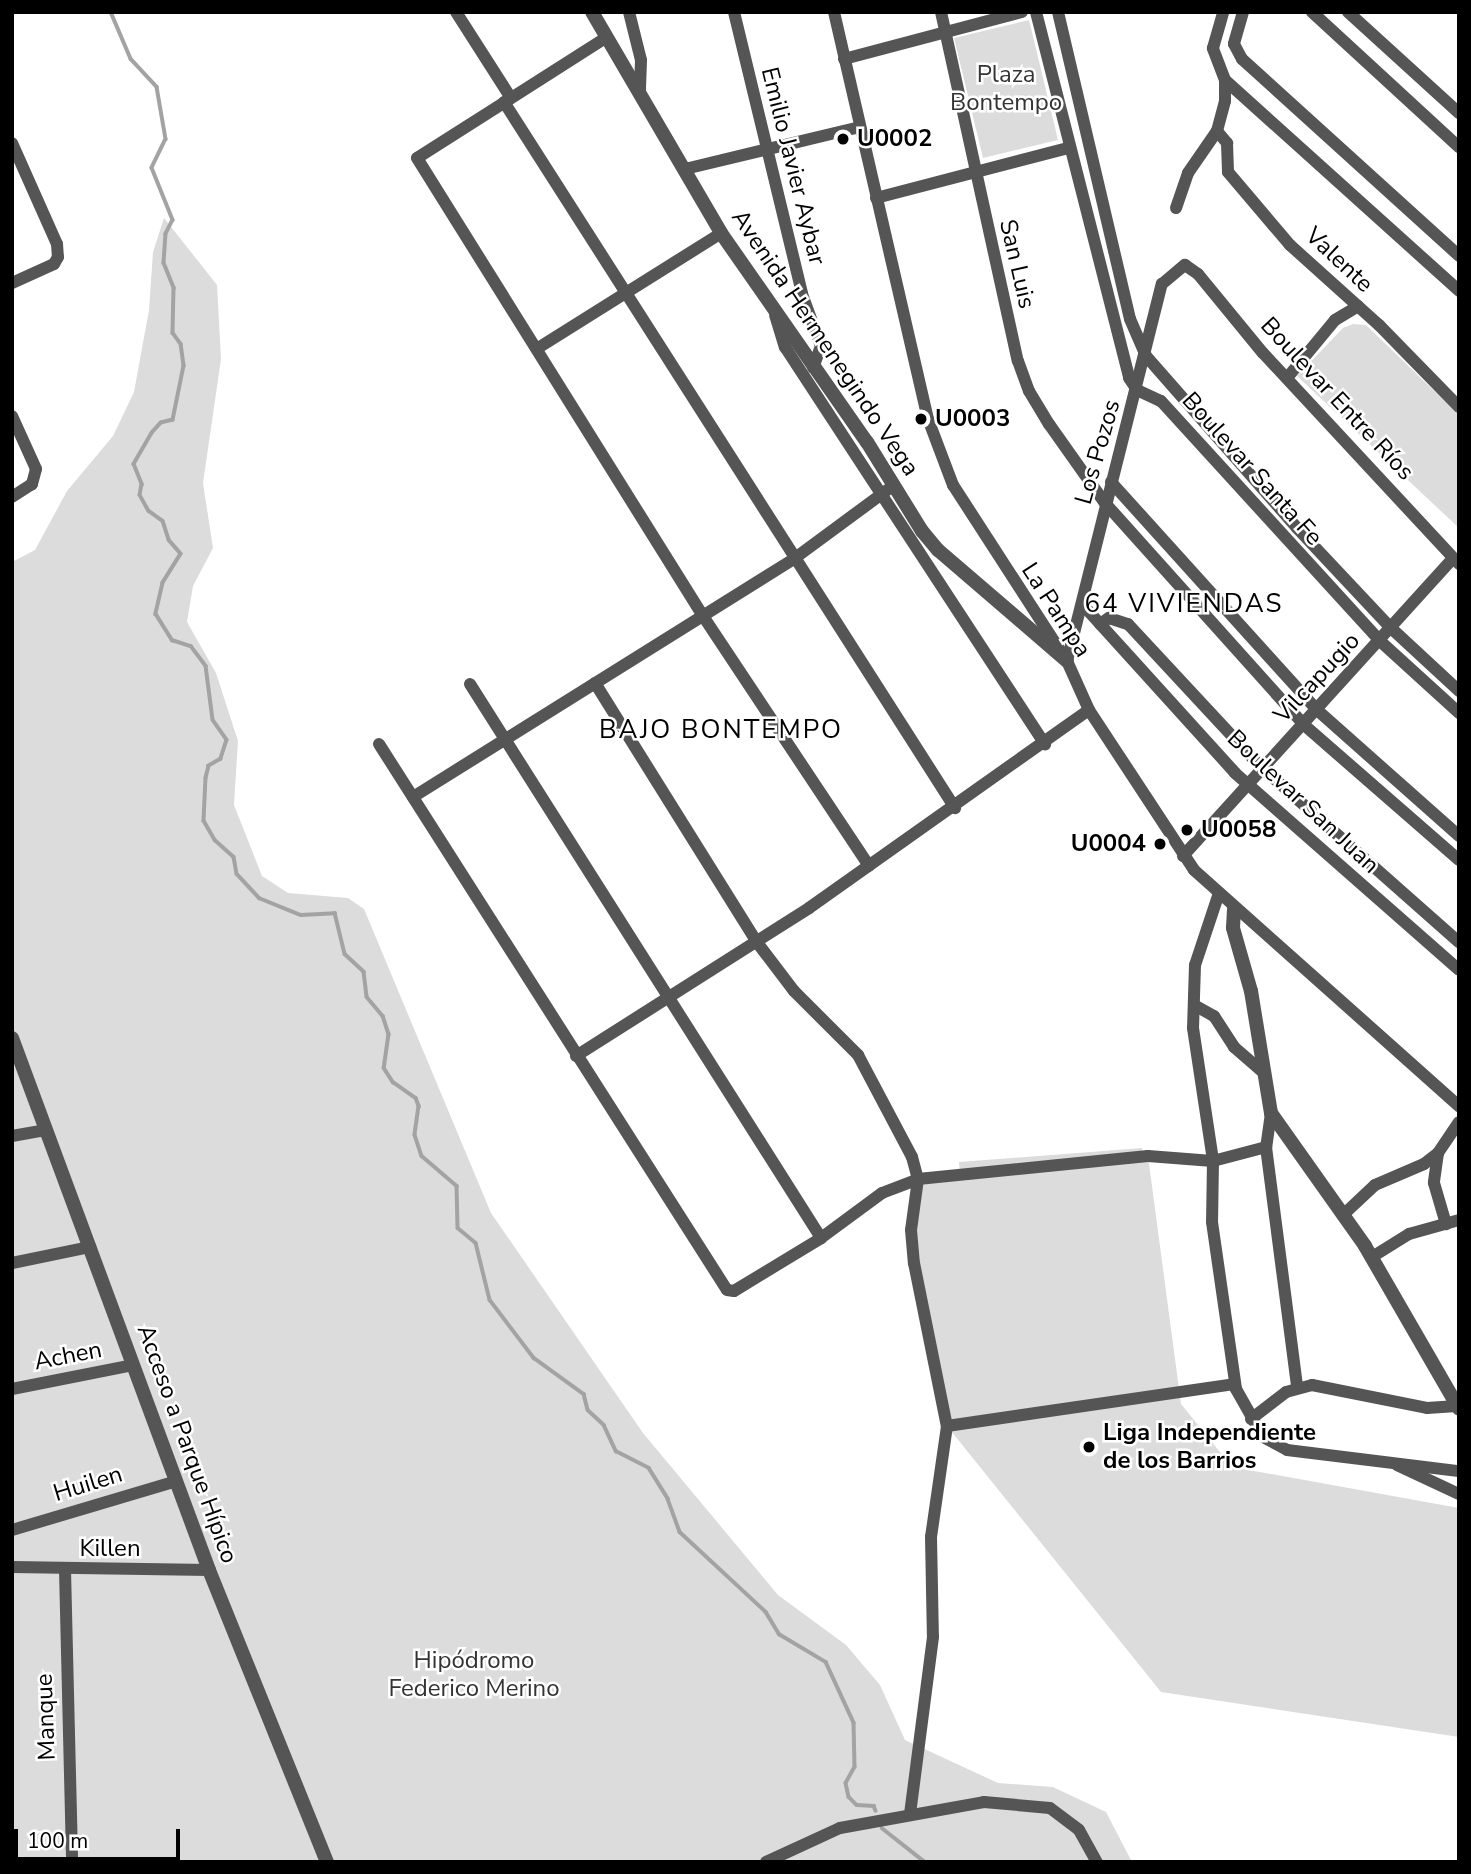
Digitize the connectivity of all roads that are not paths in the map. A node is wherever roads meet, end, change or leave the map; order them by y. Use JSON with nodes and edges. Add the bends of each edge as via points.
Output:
{"nodes":[{"id":1,"x":456,"y":12,"type":"edge"},
{"id":2,"x":592,"y":12,"type":"edge"},
{"id":3,"x":629,"y":12,"type":"edge"},
{"id":4,"x":734,"y":12,"type":"edge"},
{"id":5,"x":834,"y":12,"type":"edge"},
{"id":6,"x":941,"y":12,"type":"edge"},
{"id":7,"x":1021,"y":12,"type":"edge"},
{"id":8,"x":1036,"y":12,"type":"edge"},
{"id":9,"x":1058,"y":12,"type":"edge"},
{"id":10,"x":1223,"y":12,"type":"edge"},
{"id":11,"x":1244,"y":12,"type":"edge"},
{"id":12,"x":1312,"y":12,"type":"edge"},
{"id":13,"x":1348,"y":12,"type":"edge"},
{"id":14,"x":945,"y":32,"type":"junction"},
{"id":15,"x":607,"y":37,"type":"junction"},
{"id":16,"x":844,"y":59,"type":"junction"},
{"id":17,"x":1225,"y":80,"type":"junction"},
{"id":18,"x":640,"y":91,"type":"junction"},
{"id":19,"x":508,"y":100,"type":"junction"},
{"id":20,"x":1459,"y":113,"type":"edge"},
{"id":21,"x":860,"y":127,"type":"junction"},
{"id":22,"x":1217,"y":131,"type":"junction"},
{"id":23,"x":12,"y":143,"type":"edge"},
{"id":24,"x":1459,"y":146,"type":"edge"},
{"id":25,"x":1068,"y":148,"type":"junction"},
{"id":26,"x":766,"y":149,"type":"junction"},
{"id":27,"x":685,"y":169,"type":"junction"},
{"id":28,"x":975,"y":173,"type":"junction"},
{"id":29,"x":876,"y":198,"type":"junction"},
{"id":30,"x":1176,"y":208,"type":"dead end"},
{"id":31,"x":721,"y":233,"type":"junction"},
{"id":32,"x":1459,"y":256,"type":"edge"},
{"id":33,"x":1185,"y":265,"type":"joint"},
{"id":34,"x":12,"y":283,"type":"edge"},
{"id":35,"x":1459,"y":291,"type":"edge"},
{"id":36,"x":627,"y":293,"type":"junction"},
{"id":37,"x":1357,"y":306,"type":"junction"},
{"id":38,"x":775,"y":315,"type":"junction"},
{"id":39,"x":538,"y":348,"type":"junction"},
{"id":40,"x":1146,"y":356,"type":"junction"},
{"id":41,"x":813,"y":368,"type":"junction"},
{"id":42,"x":1287,"y":378,"type":"junction"},
{"id":43,"x":1138,"y":390,"type":"junction"},
{"id":44,"x":1459,"y":407,"type":"edge"},
{"id":45,"x":12,"y":416,"type":"edge"},
{"id":46,"x":1111,"y":482,"type":"junction"},
{"id":47,"x":889,"y":490,"type":"junction"},
{"id":48,"x":13,"y":497,"type":"edge"},
{"id":49,"x":1105,"y":503,"type":"junction"},
{"id":50,"x":794,"y":558,"type":"junction"},
{"id":51,"x":1456,"y":561,"type":"edge"},
{"id":52,"x":1082,"y":604,"type":"junction"},
{"id":53,"x":703,"y":616,"type":"junction"},
{"id":54,"x":1100,"y":624,"type":"junction"},
{"id":55,"x":1391,"y":628,"type":"junction"},
{"id":56,"x":1380,"y":640,"type":"junction"},
{"id":57,"x":1067,"y":661,"type":"junction"},
{"id":58,"x":595,"y":683,"type":"junction"},
{"id":59,"x":470,"y":684,"type":"dead end"},
{"id":60,"x":1459,"y":691,"type":"edge"},
{"id":61,"x":1316,"y":709,"type":"junction"},
{"id":62,"x":1089,"y":710,"type":"junction"},
{"id":63,"x":1459,"y":713,"type":"edge"},
{"id":64,"x":1303,"y":724,"type":"junction"},
{"id":65,"x":508,"y":739,"type":"junction"},
{"id":66,"x":379,"y":744,"type":"dead end"},
{"id":67,"x":1045,"y":745,"type":"junction"},
{"id":68,"x":1261,"y":767,"type":"junction"},
{"id":69,"x":1248,"y":785,"type":"junction"},
{"id":70,"x":414,"y":797,"type":"junction"},
{"id":71,"x":955,"y":808,"type":"junction"},
{"id":72,"x":1459,"y":836,"type":"edge"},
{"id":73,"x":1183,"y":856,"type":"junction"},
{"id":74,"x":1459,"y":860,"type":"edge"},
{"id":75,"x":869,"y":866,"type":"junction"},
{"id":76,"x":1219,"y":893,"type":"junction"},
{"id":77,"x":1234,"y":909,"type":"junction"},
{"id":78,"x":756,"y":941,"type":"junction"},
{"id":79,"x":1459,"y":942,"type":"edge"},
{"id":80,"x":1459,"y":970,"type":"edge"},
{"id":81,"x":668,"y":998,"type":"junction"},
{"id":82,"x":1194,"y":1005,"type":"junction"},
{"id":83,"x":12,"y":1038,"type":"edge"},
{"id":84,"x":576,"y":1056,"type":"junction"},
{"id":85,"x":1262,"y":1071,"type":"junction"},
{"id":86,"x":1459,"y":1106,"type":"edge"},
{"id":87,"x":1271,"y":1113,"type":"junction"},
{"id":88,"x":1459,"y":1122,"type":"edge"},
{"id":89,"x":46,"y":1130,"type":"junction"},
{"id":90,"x":12,"y":1136,"type":"edge"},
{"id":91,"x":1266,"y":1147,"type":"junction"},
{"id":92,"x":1438,"y":1153,"type":"junction"},
{"id":93,"x":1213,"y":1161,"type":"junction"},
{"id":94,"x":918,"y":1179,"type":"junction"},
{"id":95,"x":1343,"y":1214,"type":"junction"},
{"id":96,"x":1452,"y":1222,"type":"edge"},
{"id":97,"x":821,"y":1238,"type":"junction"},
{"id":98,"x":90,"y":1247,"type":"junction"},
{"id":99,"x":1372,"y":1257,"type":"junction"},
{"id":100,"x":12,"y":1263,"type":"edge"},
{"id":101,"x":132,"y":1365,"type":"junction"},
{"id":102,"x":1234,"y":1384,"type":"junction"},
{"id":103,"x":1297,"y":1387,"type":"junction"},
{"id":104,"x":12,"y":1389,"type":"edge"},
{"id":105,"x":1458,"y":1408,"type":"edge"},
{"id":106,"x":1251,"y":1419,"type":"junction"},
{"id":107,"x":947,"y":1426,"type":"junction"},
{"id":108,"x":1393,"y":1463,"type":"junction"},
{"id":109,"x":1459,"y":1471,"type":"edge"},
{"id":110,"x":176,"y":1481,"type":"junction"},
{"id":111,"x":1459,"y":1494,"type":"edge"},
{"id":112,"x":12,"y":1530,"type":"edge"},
{"id":113,"x":12,"y":1567,"type":"edge"},
{"id":114,"x":65,"y":1570,"type":"junction"},
{"id":115,"x":209,"y":1570,"type":"junction"},
{"id":116,"x":910,"y":1813,"type":"junction"},
{"id":117,"x":72,"y":1862,"type":"edge"},
{"id":118,"x":327,"y":1862,"type":"edge"},
{"id":119,"x":766,"y":1862,"type":"edge"},
{"id":120,"x":1097,"y":1862,"type":"edge"}],
"edges":[{"from":1,"to":19,"type":"street"},
{"from":2,"to":15,"type":"street","name":"Avenida Hermenegindo Vega"},
{"from":3,"to":18,"type":"street","via":[[640,60]]},
{"from":4,"to":26,"type":"street","name":"Emilio Javier Aybar"},
{"from":5,"to":16,"type":"street","name":"La Pampa"},
{"from":6,"to":14,"type":"street","name":"San Luis"},
{"from":7,"to":14,"type":"street"},
{"from":8,"to":25,"type":"street"},
{"from":9,"to":40,"type":"street","name":"Boulevar Santa Fe","via":[[1130,319]]},
{"from":10,"to":17,"type":"street","via":[[1213,48]]},
{"from":11,"to":32,"type":"street","via":[[1234,44],[1242,60]]},
{"from":12,"to":24,"type":"street"},
{"from":13,"to":20,"type":"street"},
{"from":14,"to":16,"type":"street"},
{"from":14,"to":28,"type":"street","name":"San Luis"},
{"from":15,"to":18,"type":"street","name":"Avenida Hermenegindo Vega"},
{"from":15,"to":19,"type":"street"},
{"from":16,"to":21,"type":"street","name":"La Pampa"},
{"from":17,"to":22,"type":"street"},
{"from":17,"to":35,"type":"street"},
{"from":18,"to":27,"type":"street","name":"Avenida Hermenegindo Vega"},
{"from":19,"to":36,"type":"street"},
{"from":19,"to":39,"type":"street","via":[[416,158]]},
{"from":21,"to":26,"type":"street"},
{"from":21,"to":29,"type":"street","name":"La Pampa"},
{"from":22,"to":30,"type":"street","via":[[1188,173]]},
{"from":22,"to":37,"type":"street","name":"Valente","via":[[1227,143],[1226,166],[1236,182],[1306,261]]},
{"from":23,"to":34,"type":"street","via":[[57,244],[58,257],[54,264]]},
{"from":25,"to":28,"type":"street"},
{"from":25,"to":43,"type":"street","via":[[1123,361]]},
{"from":26,"to":27,"type":"street"},
{"from":26,"to":41,"type":"street","name":"Emilio Javier Aybar","via":[[802,294],[821,346]]},
{"from":27,"to":31,"type":"street","name":"Avenida Hermenegindo Vega"},
{"from":28,"to":29,"type":"street"},
{"from":28,"to":49,"type":"street","name":"San Luis","via":[[1029,391]]},
{"from":29,"to":57,"type":"street","name":"La Pampa","via":[[940,457],[989,544]]},
{"from":31,"to":36,"type":"street"},
{"from":31,"to":38,"type":"street","name":"Avenida Hermenegindo Vega"},
{"from":33,"to":40,"type":"street","name":"Los Pozos","via":[[1162,284]]},
{"from":33,"to":42,"type":"street","name":"Boulevar Entre Ríos","via":[[1198,274]]},
{"from":36,"to":39,"type":"street"},
{"from":36,"to":50,"type":"street"},
{"from":37,"to":42,"type":"street","via":[[1335,320]]},
{"from":37,"to":44,"type":"street","name":"Valente"},
{"from":38,"to":41,"type":"street","name":"Avenida Hermenegindo Vega"},
{"from":38,"to":47,"type":"street","via":[[785,347]]},
{"from":39,"to":53,"type":"street"},
{"from":40,"to":43,"type":"street","name":"Los Pozos"},
{"from":40,"to":55,"type":"street","name":"Boulevar Santa Fe"},
{"from":41,"to":47,"type":"street","name":"Avenida Hermenegindo Vega"},
{"from":42,"to":51,"type":"street","name":"Boulevar Entre Ríos"},
{"from":43,"to":46,"type":"street","name":"Los Pozos"},
{"from":43,"to":56,"type":"street","name":"Boulevar Santa Fe","via":[[1161,401]]},
{"from":45,"to":48,"type":"street","via":[[36,469],[32,484]]},
{"from":46,"to":49,"type":"street","name":"Los Pozos"},
{"from":46,"to":61,"type":"street"},
{"from":47,"to":50,"type":"street"},
{"from":47,"to":57,"type":"street","name":"Avenida Hermenegindo Vega","via":[[938,550]]},
{"from":47,"to":67,"type":"street"},
{"from":49,"to":52,"type":"street","name":"Los Pozos"},
{"from":49,"to":64,"type":"street","name":"San Luis"},
{"from":50,"to":53,"type":"street"},
{"from":50,"to":71,"type":"street"},
{"from":51,"to":55,"type":"street","name":"Vilcapugio"},
{"from":52,"to":54,"type":"street","name":"Boulevar San Juan"},
{"from":52,"to":57,"type":"street","name":"Los Pozos"},
{"from":53,"to":58,"type":"street"},
{"from":53,"to":75,"type":"street"},
{"from":54,"to":68,"type":"street","name":"Boulevar San Juan","via":[[1109,618],[1128,624]]},
{"from":54,"to":69,"type":"street","name":"Boulevar San Juan"},
{"from":55,"to":56,"type":"street","name":"Vilcapugio"},
{"from":55,"to":60,"type":"street","name":"Boulevar Santa Fe"},
{"from":56,"to":61,"type":"street","name":"Vilcapugio"},
{"from":56,"to":63,"type":"street","name":"Boulevar Santa Fe"},
{"from":57,"to":62,"type":"street","name":"La Pampa"},
{"from":58,"to":65,"type":"street"},
{"from":58,"to":78,"type":"street"},
{"from":59,"to":65,"type":"street"},
{"from":61,"to":64,"type":"street","name":"Vilcapugio"},
{"from":61,"to":72,"type":"street"},
{"from":62,"to":67,"type":"street"},
{"from":62,"to":73,"type":"street","name":"La Pampa"},
{"from":64,"to":68,"type":"street","name":"Vilcapugio"},
{"from":64,"to":74,"type":"street","name":"San Luis"},
{"from":65,"to":70,"type":"street"},
{"from":65,"to":81,"type":"street"},
{"from":66,"to":70,"type":"street"},
{"from":67,"to":71,"type":"street"},
{"from":68,"to":69,"type":"street","name":"Vilcapugio"},
{"from":68,"to":79,"type":"street","name":"Boulevar San Juan"},
{"from":69,"to":73,"type":"street","name":"Vilcapugio"},
{"from":69,"to":80,"type":"street","name":"Boulevar San Juan"},
{"from":70,"to":84,"type":"street","via":[[532,978]]},
{"from":71,"to":75,"type":"street"},
{"from":73,"to":76,"type":"street","name":"La Pampa"},
{"from":75,"to":78,"type":"street"},
{"from":76,"to":77,"type":"street","name":"La Pampa"},
{"from":76,"to":82,"type":"street","via":[[1195,965]]},
{"from":77,"to":85,"type":"street","via":[[1233,928],[1251,990]]},
{"from":77,"to":86,"type":"street","name":"La Pampa"},
{"from":78,"to":81,"type":"street"},
{"from":78,"to":94,"type":"street","via":[[794,991],[858,1055],[912,1157]]},
{"from":81,"to":84,"type":"street"},
{"from":81,"to":97,"type":"street"},
{"from":82,"to":85,"type":"street","via":[[1214,1016],[1234,1047]]},
{"from":82,"to":93,"type":"street"},
{"from":83,"to":89,"type":"street","name":"Acceso a Parque Hípico"},
{"from":84,"to":97,"type":"street","via":[[727,1290],[734,1291]]},
{"from":85,"to":87,"type":"street"},
{"from":87,"to":91,"type":"street"},
{"from":87,"to":95,"type":"street"},
{"from":88,"to":92,"type":"street"},
{"from":89,"to":90,"type":"street"},
{"from":89,"to":98,"type":"street","name":"Acceso a Parque Hípico"},
{"from":91,"to":93,"type":"street"},
{"from":91,"to":103,"type":"street"},
{"from":92,"to":95,"type":"street","via":[[1375,1185]]},
{"from":92,"to":96,"type":"street","via":[[1434,1183]]},
{"from":93,"to":94,"type":"street","via":[[1148,1156]]},
{"from":93,"to":102,"type":"street","via":[[1212,1222]]},
{"from":94,"to":97,"type":"street","via":[[882,1193]]},
{"from":94,"to":107,"type":"street","via":[[911,1230],[914,1264]]},
{"from":95,"to":99,"type":"street"},
{"from":96,"to":99,"type":"street","via":[[1409,1234]]},
{"from":98,"to":100,"type":"street"},
{"from":98,"to":101,"type":"street","name":"Acceso a Parque Hípico"},
{"from":99,"to":105,"type":"street"},
{"from":101,"to":104,"type":"street","name":"Achen"},
{"from":101,"to":110,"type":"street","name":"Acceso a Parque Hípico"},
{"from":102,"to":106,"type":"street"},
{"from":102,"to":107,"type":"street"},
{"from":103,"to":105,"type":"street","via":[[1332,1388],[1427,1408]]},
{"from":103,"to":106,"type":"street"},
{"from":106,"to":108,"type":"street","via":[[1264,1437],[1287,1450]]},
{"from":107,"to":116,"type":"street","via":[[931,1537],[931,1652]]},
{"from":108,"to":109,"type":"street"},
{"from":108,"to":111,"type":"street"},
{"from":110,"to":112,"type":"street","name":"Huilen"},
{"from":110,"to":115,"type":"street","name":"Acceso a Parque Hípico"},
{"from":113,"to":114,"type":"street","name":"Killen"},
{"from":114,"to":115,"type":"street","name":"Killen"},
{"from":114,"to":117,"type":"street","name":"Manque"},
{"from":115,"to":118,"type":"street","name":"Acceso a Parque Hípico"},
{"from":116,"to":119,"type":"street","via":[[840,1828]]},
{"from":116,"to":120,"type":"street","via":[[984,1802],[1050,1808],[1079,1830]]}]}
